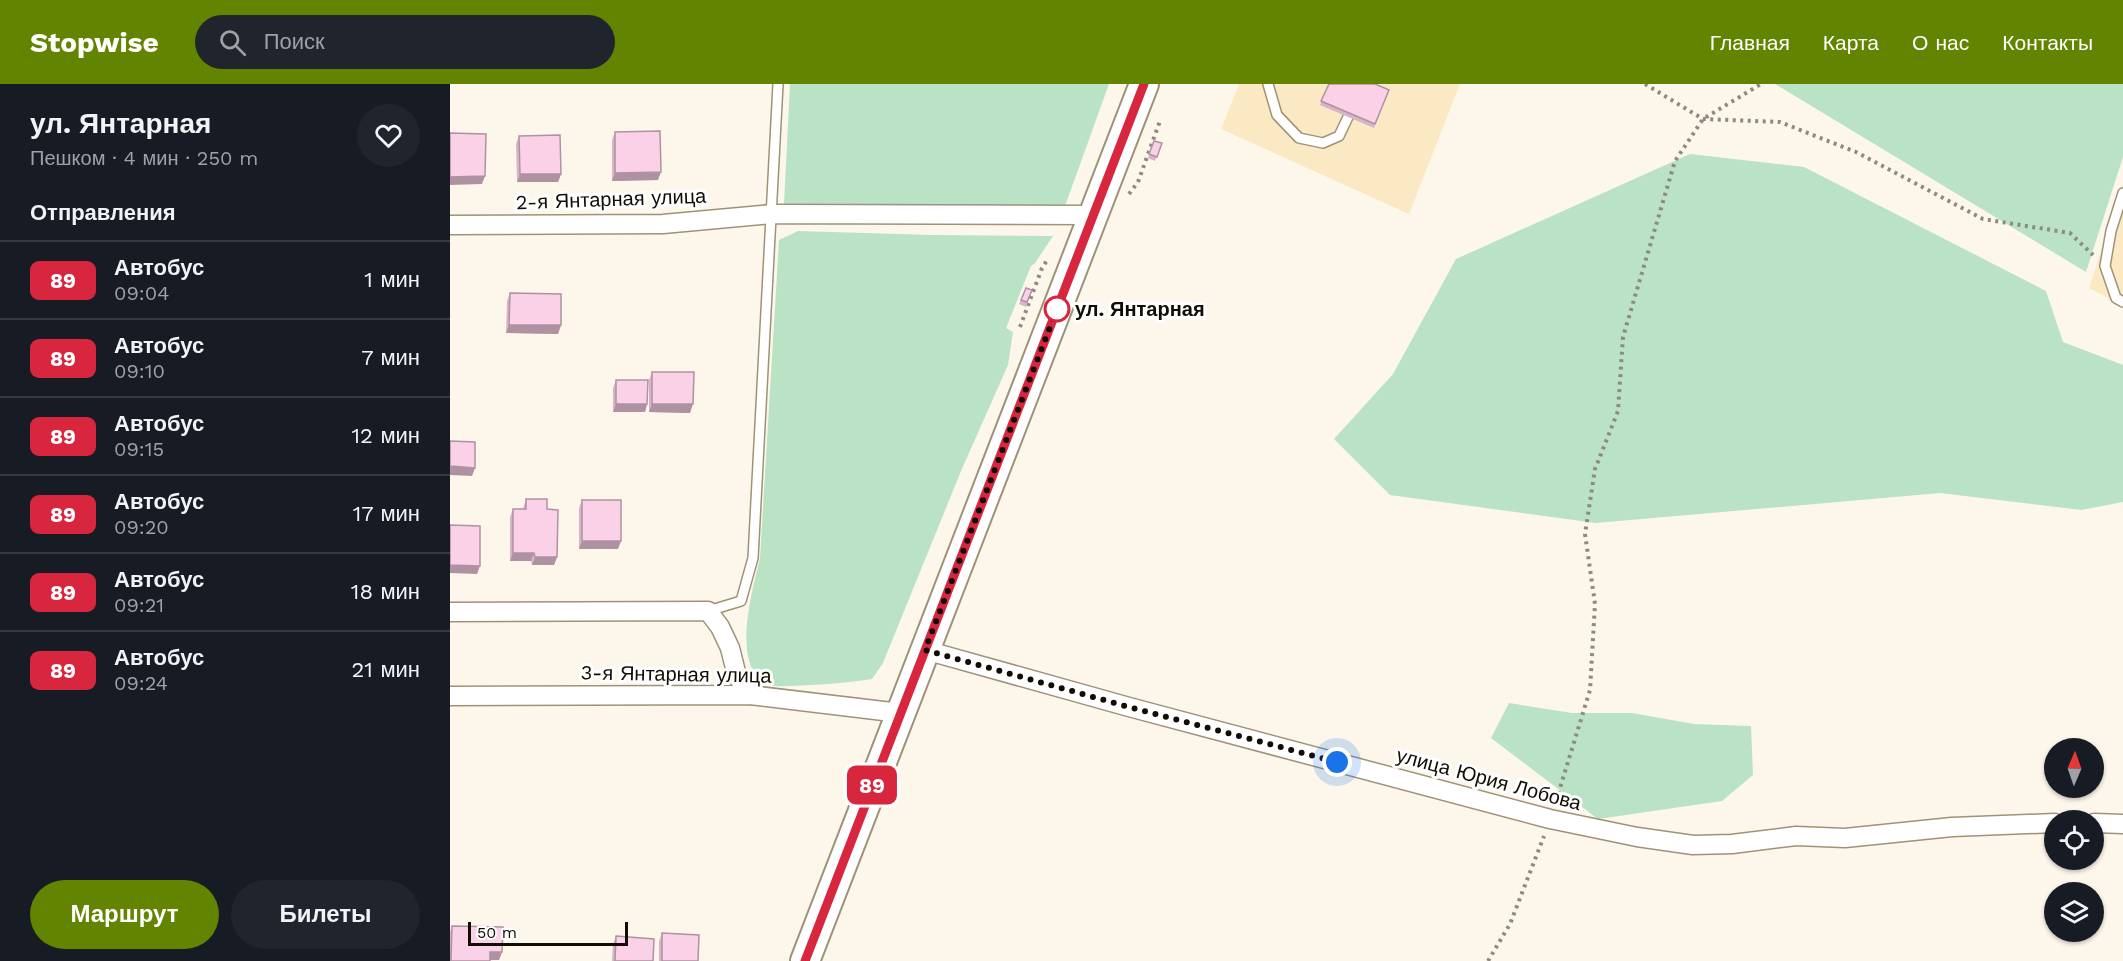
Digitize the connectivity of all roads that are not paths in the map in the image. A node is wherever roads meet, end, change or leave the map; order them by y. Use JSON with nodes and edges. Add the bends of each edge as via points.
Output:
{"nodes":[{"id":1,"x":778,"y":84,"type":"edge"},
{"id":2,"x":1144,"y":84,"type":"edge"},
{"id":3,"x":1268,"y":84,"type":"edge"},
{"id":4,"x":1348,"y":117,"type":"edge"},
{"id":5,"x":2123,"y":194,"type":"edge"},
{"id":6,"x":772,"y":214,"type":"junction"},
{"id":7,"x":1094,"y":215,"type":"junction"},
{"id":8,"x":450,"y":225,"type":"edge"},
{"id":9,"x":2123,"y":303,"type":"edge"},
{"id":10,"x":708,"y":611,"type":"junction"},
{"id":11,"x":450,"y":612,"type":"edge"},
{"id":12,"x":925,"y":650,"type":"junction"},
{"id":13,"x":750,"y":695,"type":"junction"},
{"id":14,"x":450,"y":696,"type":"edge"},
{"id":15,"x":900,"y":713,"type":"junction"},
{"id":16,"x":2044,"y":823,"type":"edge"},
{"id":17,"x":2104,"y":823,"type":"edge"},
{"id":18,"x":2123,"y":824,"type":"edge"},
{"id":19,"x":805,"y":961,"type":"edge"}],
"edges":[{"from":1,"to":6,"type":"lane"},
{"from":2,"to":7,"type":"main road"},
{"from":3,"to":4,"type":"lane","via":[[1277,115],[1299,138],[1323,143],[1339,136]]},
{"from":5,"to":9,"type":"lane","via":[[2105,266],[2116,298]]},
{"from":6,"to":7,"type":"street","name":"2-я Янтарная улица"},
{"from":6,"to":8,"type":"street","name":"2-я Янтарная улица","via":[[663,224]]},
{"from":6,"to":10,"type":"lane","via":[[753,558],[741,601]]},
{"from":7,"to":12,"type":"main road"},
{"from":10,"to":11,"type":"street"},
{"from":10,"to":13,"type":"street","via":[[720,627],[737,676]]},
{"from":12,"to":15,"type":"main road"},
{"from":12,"to":16,"type":"street","name":"улица Юрия Лобова","via":[[1550,819],[1637,837],[1693,845],[1732,844],[1796,836],[1845,838],[1952,827]]},
{"from":13,"to":14,"type":"street","name":"3-я Янтарная улица"},
{"from":13,"to":15,"type":"street","name":"3-я Янтарная улица"},
{"from":15,"to":19,"type":"main road"},
{"from":17,"to":18,"type":"street"}]}
